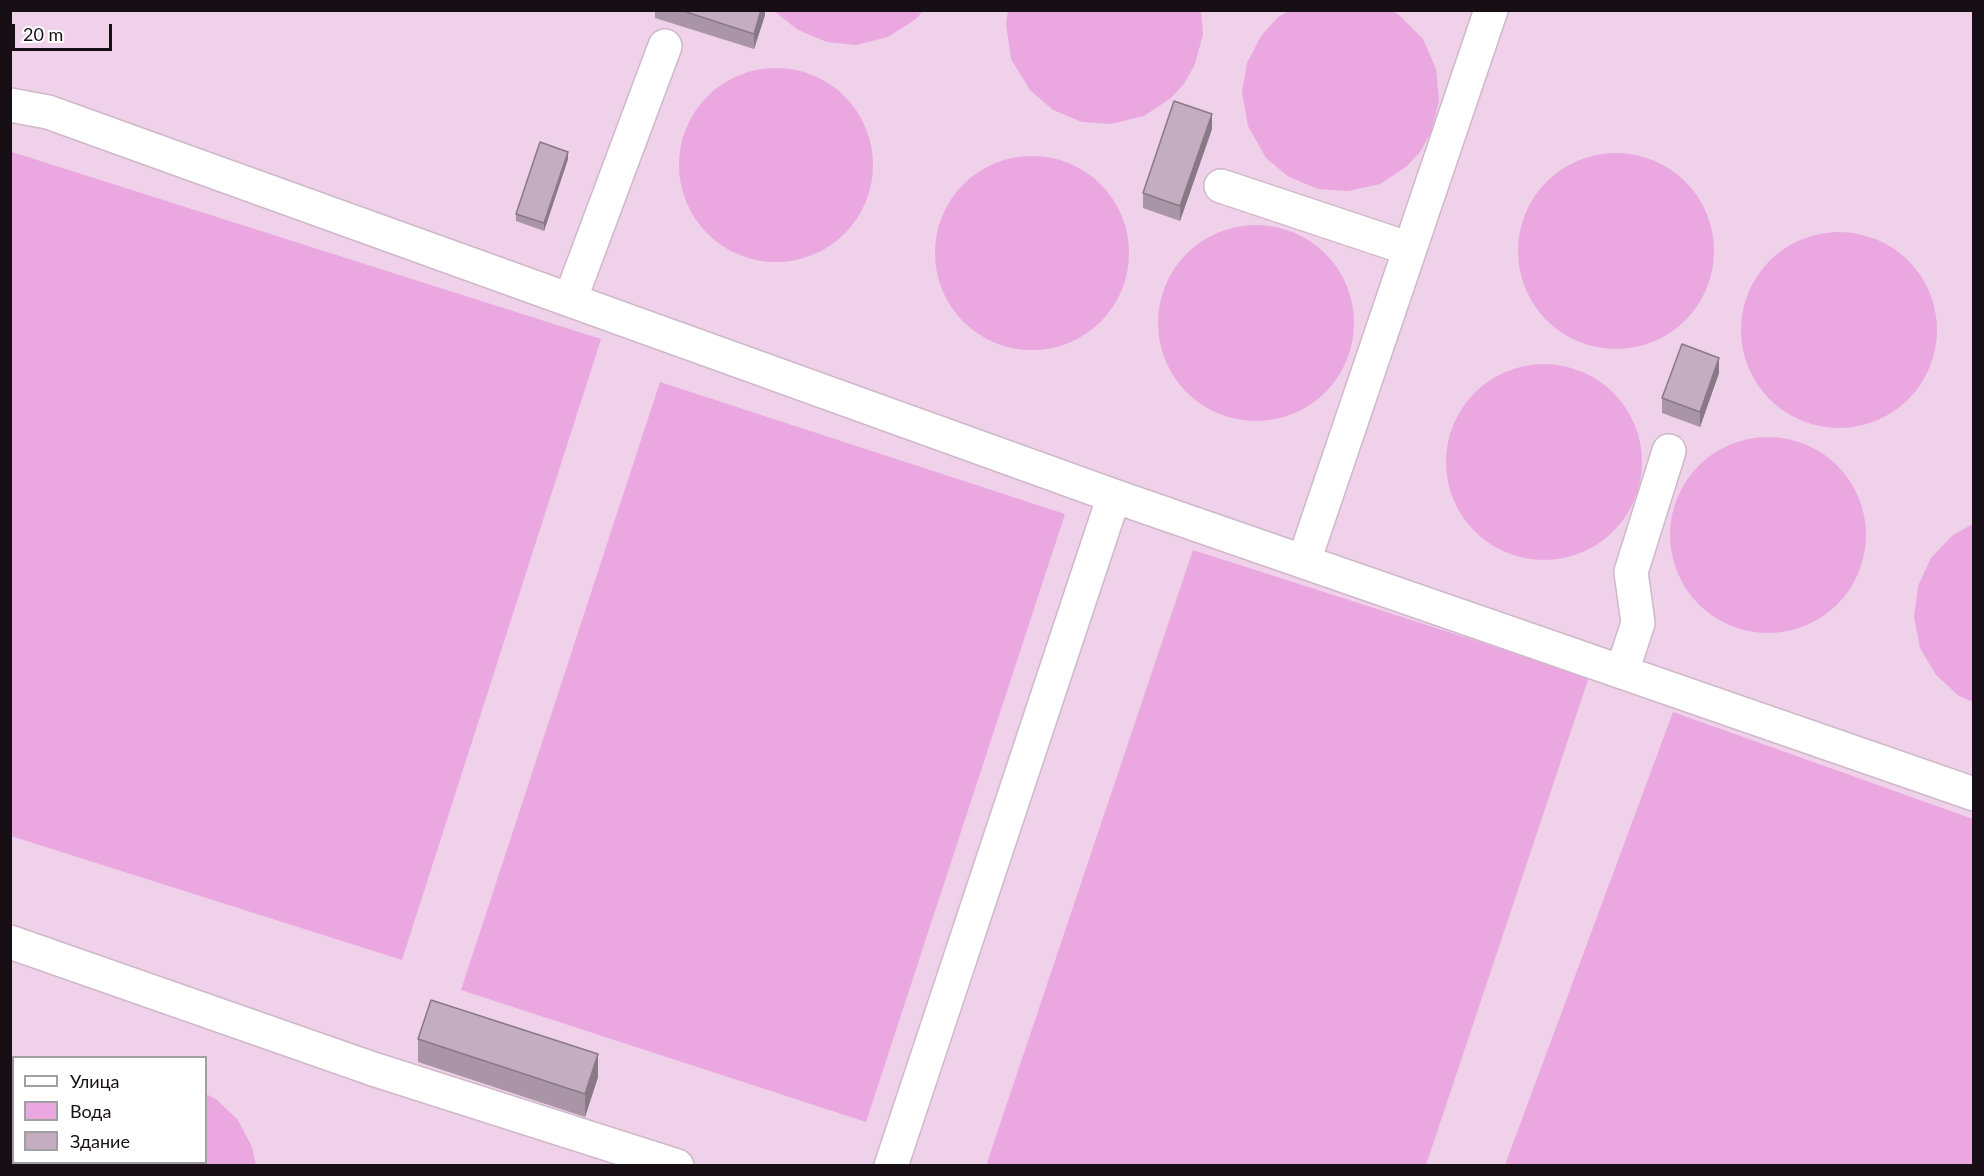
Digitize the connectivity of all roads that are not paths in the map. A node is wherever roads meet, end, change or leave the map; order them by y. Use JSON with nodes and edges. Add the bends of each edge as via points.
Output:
{"nodes":[{"id":1,"x":1491,"y":10,"type":"edge"},
{"id":2,"x":665,"y":46,"type":"dead end"},
{"id":3,"x":10,"y":105,"type":"edge"},
{"id":4,"x":1221,"y":186,"type":"dead end"},
{"id":5,"x":1410,"y":249,"type":"junction"},
{"id":6,"x":570,"y":300,"type":"junction"},
{"id":7,"x":1670,"y":451,"type":"dead end"},
{"id":8,"x":1114,"y":496,"type":"junction"},
{"id":9,"x":1304,"y":561,"type":"junction"},
{"id":10,"x":1622,"y":672,"type":"junction"},
{"id":11,"x":1974,"y":794,"type":"edge"},
{"id":12,"x":10,"y":942,"type":"edge"},
{"id":13,"x":677,"y":1166,"type":"edge"},
{"id":14,"x":891,"y":1166,"type":"edge"}],
"edges":[{"from":1,"to":5,"type":"lane"},
{"from":2,"to":6,"type":"lane"},
{"from":3,"to":6,"type":"lane","via":[[48,112]]},
{"from":4,"to":5,"type":"lane"},
{"from":5,"to":9,"type":"lane"},
{"from":6,"to":8,"type":"lane"},
{"from":7,"to":10,"type":"lane","via":[[1631,572],[1638,623]]},
{"from":8,"to":9,"type":"lane"},
{"from":8,"to":14,"type":"lane"},
{"from":9,"to":10,"type":"lane"},
{"from":10,"to":11,"type":"lane"},
{"from":12,"to":13,"type":"lane","via":[[372,1069]]}]}
